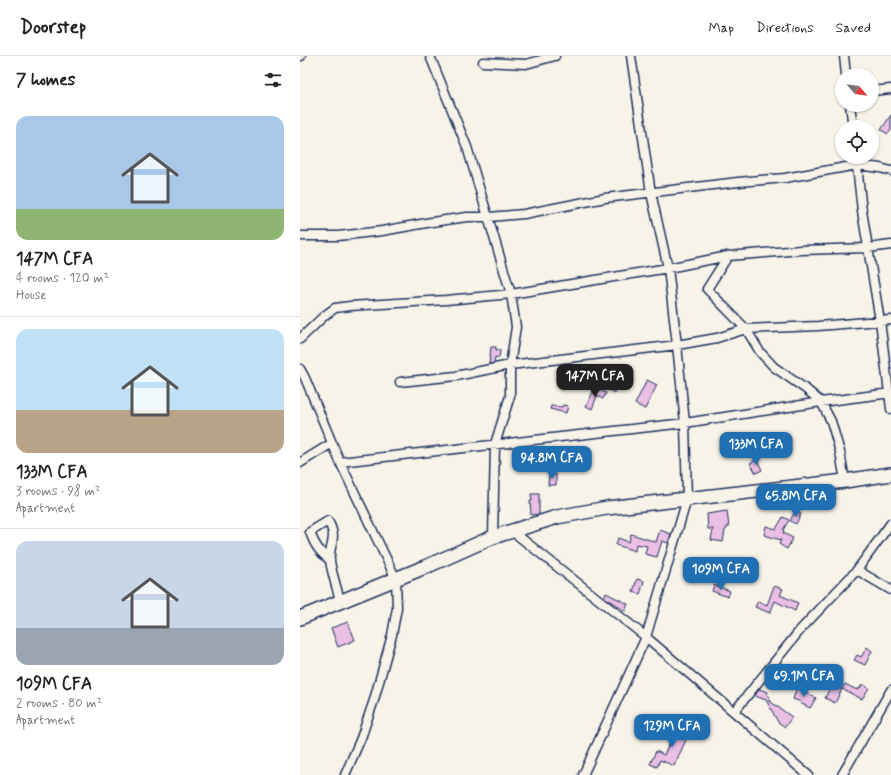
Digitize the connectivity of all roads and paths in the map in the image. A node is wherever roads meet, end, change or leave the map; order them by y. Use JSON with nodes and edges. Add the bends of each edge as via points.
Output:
{"nodes":[{"id":1,"x":430,"y":56,"type":"edge"},
{"id":2,"x":555,"y":56,"type":"edge"},
{"id":3,"x":631,"y":56,"type":"edge"},
{"id":4,"x":844,"y":56,"type":"edge"},
{"id":5,"x":483,"y":62,"type":"dead end"},
{"id":6,"x":845,"y":68,"type":"edge"},
{"id":7,"x":891,"y":89,"type":"edge"},
{"id":8,"x":879,"y":90,"type":"edge"},
{"id":9,"x":844,"y":164,"type":"edge"},
{"id":10,"x":857,"y":164,"type":"edge"},
{"id":11,"x":867,"y":164,"type":"edge"},
{"id":12,"x":891,"y":171,"type":"edge"},
{"id":13,"x":651,"y":193,"type":"junction"},
{"id":14,"x":489,"y":217,"type":"junction"},
{"id":15,"x":300,"y":236,"type":"edge"},
{"id":16,"x":891,"y":245,"type":"edge"},
{"id":17,"x":868,"y":248,"type":"junction"},
{"id":18,"x":728,"y":256,"type":"junction"},
{"id":19,"x":668,"y":268,"type":"junction"},
{"id":20,"x":511,"y":294,"type":"junction"},
{"id":21,"x":891,"y":320,"type":"edge"},
{"id":22,"x":880,"y":321,"type":"junction"},
{"id":23,"x":746,"y":329,"type":"junction"},
{"id":24,"x":300,"y":340,"type":"edge"},
{"id":25,"x":677,"y":345,"type":"junction"},
{"id":26,"x":510,"y":365,"type":"junction"},
{"id":27,"x":300,"y":369,"type":"edge"},
{"id":28,"x":400,"y":382,"type":"dead end"},
{"id":29,"x":890,"y":393,"type":"edge"},
{"id":30,"x":820,"y":402,"type":"junction"},
{"id":31,"x":891,"y":409,"type":"edge"},
{"id":32,"x":685,"y":423,"type":"junction"},
{"id":33,"x":332,"y":443,"type":"junction"},
{"id":34,"x":495,"y":444,"type":"junction"},
{"id":35,"x":340,"y":462,"type":"junction"},
{"id":36,"x":300,"y":463,"type":"edge"},
{"id":37,"x":891,"y":474,"type":"edge"},
{"id":38,"x":845,"y":481,"type":"junction"},
{"id":39,"x":687,"y":499,"type":"junction"},
{"id":40,"x":891,"y":524,"type":"edge"},
{"id":41,"x":512,"y":531,"type":"junction"},
{"id":42,"x":493,"y":537,"type":"junction"},
{"id":43,"x":330,"y":560,"type":"dead end"},
{"id":44,"x":857,"y":570,"type":"junction"},
{"id":45,"x":396,"y":579,"type":"junction"},
{"id":46,"x":891,"y":590,"type":"edge"},
{"id":47,"x":340,"y":601,"type":"junction"},
{"id":48,"x":300,"y":618,"type":"edge"},
{"id":49,"x":646,"y":637,"type":"junction"},
{"id":50,"x":891,"y":690,"type":"edge"},
{"id":51,"x":734,"y":712,"type":"junction"},
{"id":52,"x":345,"y":775,"type":"edge"},
{"id":53,"x":583,"y":775,"type":"edge"},
{"id":54,"x":808,"y":775,"type":"edge"},
{"id":55,"x":842,"y":775,"type":"edge"}],
"edges":[{"from":1,"to":14,"type":"street","via":[[467,147]]},
{"from":2,"to":5,"type":"street","via":[[526,64]]},
{"from":3,"to":13,"type":"street"},
{"from":4,"to":6,"type":"street"},
{"from":7,"to":8,"type":"street"},
{"from":9,"to":13,"type":"street","via":[[785,178]]},
{"from":10,"to":17,"type":"street"},
{"from":11,"to":12,"type":"street"},
{"from":13,"to":14,"type":"street","via":[[606,198],[524,214]]},
{"from":13,"to":19,"type":"street"},
{"from":14,"to":15,"type":"street","via":[[466,217],[338,236]]},
{"from":14,"to":20,"type":"street"},
{"from":16,"to":17,"type":"street"},
{"from":17,"to":18,"type":"street"},
{"from":17,"to":22,"type":"street"},
{"from":18,"to":19,"type":"street"},
{"from":18,"to":23,"type":"street","via":[[707,289]]},
{"from":19,"to":20,"type":"street"},
{"from":19,"to":25,"type":"street"},
{"from":20,"to":24,"type":"street","via":[[335,308]]},
{"from":20,"to":26,"type":"street","via":[[516,327]]},
{"from":21,"to":22,"type":"street"},
{"from":22,"to":23,"type":"street"},
{"from":22,"to":29,"type":"street"},
{"from":23,"to":25,"type":"street","via":[[717,338]]},
{"from":23,"to":30,"type":"street","via":[[760,352],[774,367]]},
{"from":25,"to":26,"type":"street"},
{"from":25,"to":32,"type":"street"},
{"from":26,"to":28,"type":"street","via":[[456,376]]},
{"from":26,"to":34,"type":"street","via":[[510,396]]},
{"from":27,"to":33,"type":"street"},
{"from":29,"to":30,"type":"street"},
{"from":29,"to":31,"type":"street"},
{"from":30,"to":32,"type":"street"},
{"from":30,"to":38,"type":"street","via":[[831,422]]},
{"from":32,"to":34,"type":"street"},
{"from":32,"to":39,"type":"street"},
{"from":33,"to":35,"type":"street"},
{"from":33,"to":36,"type":"street"},
{"from":34,"to":35,"type":"street"},
{"from":34,"to":42,"type":"street"},
{"from":35,"to":45,"type":"street"},
{"from":37,"to":38,"type":"highway"},
{"from":38,"to":39,"type":"highway"},
{"from":39,"to":41,"type":"highway","via":[[607,508],[557,517]]},
{"from":39,"to":49,"type":"street"},
{"from":40,"to":44,"type":"street"},
{"from":41,"to":42,"type":"highway"},
{"from":41,"to":49,"type":"street"},
{"from":42,"to":45,"type":"highway"},
{"from":43,"to":47,"type":"street"},
{"from":44,"to":46,"type":"street"},
{"from":44,"to":51,"type":"street","via":[[801,629]]},
{"from":45,"to":47,"type":"highway"},
{"from":45,"to":52,"type":"street","via":[[398,608],[392,635],[374,700]]},
{"from":47,"to":48,"type":"highway"},
{"from":49,"to":51,"type":"street"},
{"from":49,"to":53,"type":"street"},
{"from":50,"to":55,"type":"street"},
{"from":51,"to":54,"type":"street"}]}
